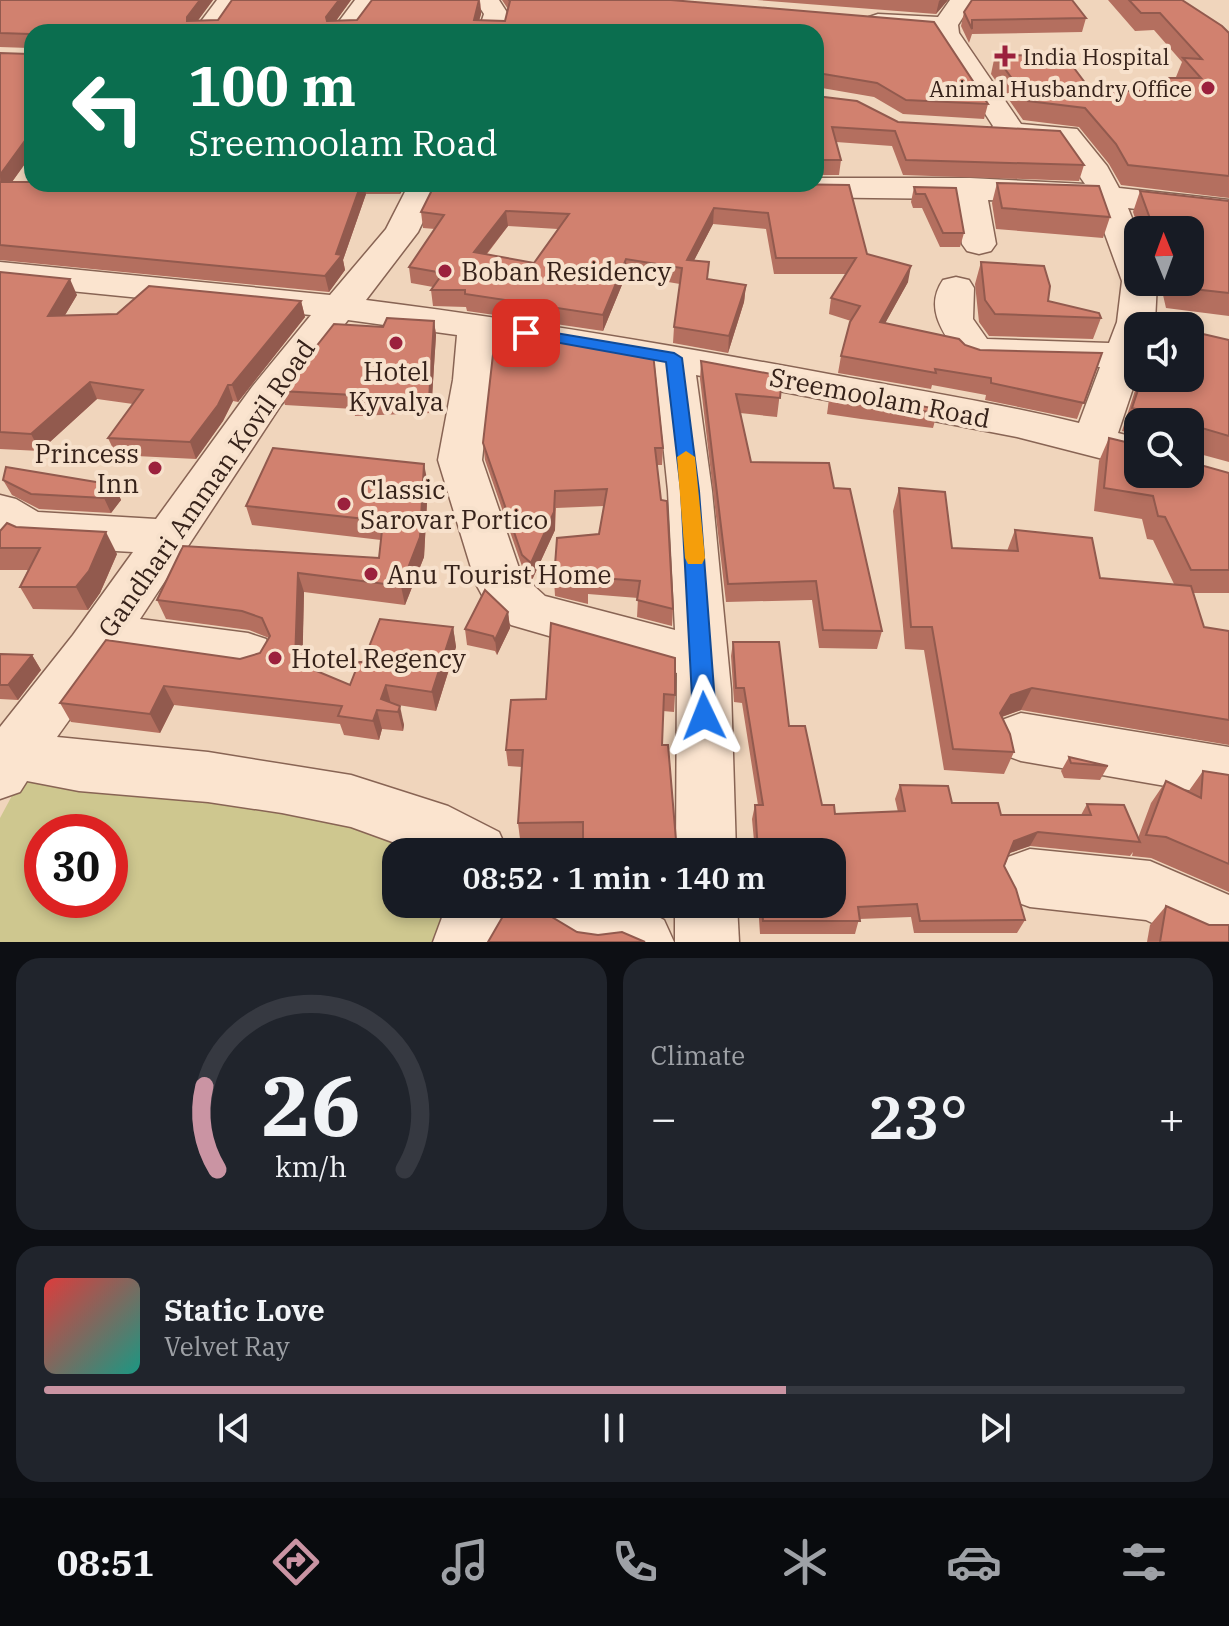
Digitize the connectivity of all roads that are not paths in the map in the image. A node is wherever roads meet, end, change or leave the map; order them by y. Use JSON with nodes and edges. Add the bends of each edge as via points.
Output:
{"nodes":[{"id":1,"x":229,"y":0,"type":"edge"},
{"id":2,"x":367,"y":0,"type":"edge"},
{"id":3,"x":487,"y":0,"type":"edge"},
{"id":4,"x":962,"y":0,"type":"edge"},
{"id":5,"x":858,"y":21,"type":"edge"},
{"id":6,"x":212,"y":24,"type":"edge"},
{"id":7,"x":350,"y":24,"type":"edge"},
{"id":8,"x":493,"y":24,"type":"edge"},
{"id":9,"x":945,"y":25,"type":"junction"},
{"id":10,"x":971,"y":131,"type":"edge"},
{"id":11,"x":1012,"y":132,"type":"junction"},
{"id":12,"x":824,"y":187,"type":"edge"},
{"id":13,"x":970,"y":188,"type":"junction"},
{"id":14,"x":421,"y":192,"type":"edge"},
{"id":15,"x":1107,"y":195,"type":"junction"},
{"id":16,"x":1229,"y":210,"type":"edge"},
{"id":17,"x":1124,"y":242,"type":"edge"},
{"id":18,"x":979,"y":244,"type":"dead end"},
{"id":19,"x":0,"y":273,"type":"edge"},
{"id":20,"x":956,"y":288,"type":"dead end"},
{"id":21,"x":1137,"y":296,"type":"edge"},
{"id":22,"x":335,"y":307,"type":"junction"},
{"id":23,"x":477,"y":325,"type":"junction"},
{"id":24,"x":1123,"y":356,"type":"junction"},
{"id":25,"x":674,"y":358,"type":"junction"},
{"id":26,"x":1094,"y":441,"type":"junction"},
{"id":27,"x":1124,"y":449,"type":"edge"},
{"id":28,"x":0,"y":511,"type":"edge"},
{"id":29,"x":167,"y":537,"type":"junction"},
{"id":30,"x":103,"y":634,"type":"junction"},
{"id":31,"x":248,"y":654,"type":"edge"},
{"id":32,"x":702,"y":659,"type":"junction"},
{"id":33,"x":1021,"y":737,"type":"dead end"},
{"id":34,"x":4,"y":759,"type":"edge"},
{"id":35,"x":1229,"y":772,"type":"edge"},
{"id":36,"x":452,"y":838,"type":"edge"},
{"id":37,"x":706,"y":838,"type":"edge"},
{"id":38,"x":1030,"y":878,"type":"dead end"},
{"id":39,"x":473,"y":918,"type":"edge"},
{"id":40,"x":598,"y":918,"type":"edge"},
{"id":41,"x":706,"y":918,"type":"edge"},
{"id":42,"x":1229,"y":927,"type":"edge"},
{"id":43,"x":465,"y":942,"type":"edge"},
{"id":44,"x":642,"y":942,"type":"edge"},
{"id":45,"x":707,"y":942,"type":"edge"}],
"edges":[{"from":1,"to":6,"type":"street"},
{"from":2,"to":7,"type":"street"},
{"from":3,"to":8,"type":"street","via":[[496,14]]},
{"from":4,"to":9,"type":"street"},
{"from":5,"to":9,"type":"street"},
{"from":9,"to":11,"type":"street"},
{"from":10,"to":11,"type":"street"},
{"from":11,"to":15,"type":"street","via":[[1066,135]]},
{"from":12,"to":13,"type":"street"},
{"from":13,"to":15,"type":"street"},
{"from":13,"to":18,"type":"street"},
{"from":14,"to":22,"type":"street","name":"Gandhari Amman Kovil Road","via":[[380,261]]},
{"from":15,"to":16,"type":"street"},
{"from":15,"to":17,"type":"street"},
{"from":19,"to":22,"type":"street","name":"Sreemoolam Road"},
{"from":20,"to":24,"type":"street","via":[[954,319],[975,351]]},
{"from":21,"to":24,"type":"street","via":[[1136,322]]},
{"from":22,"to":23,"type":"street","name":"Sreemoolam Road"},
{"from":22,"to":29,"type":"street","name":"Gandhari Amman Kovil Road"},
{"from":23,"to":25,"type":"street","name":"Sreemoolam Road"},
{"from":23,"to":32,"type":"street","via":[[460,460],[500,584],[529,611]]},
{"from":24,"to":26,"type":"street"},
{"from":25,"to":26,"type":"street","name":"Sreemoolam Road"},
{"from":25,"to":32,"type":"street"},
{"from":26,"to":27,"type":"street","name":"Sreemoolam Road"},
{"from":28,"to":29,"type":"street","via":[[29,529]]},
{"from":29,"to":30,"type":"street","name":"Gandhari Amman Kovil Road"},
{"from":30,"to":31,"type":"street"},
{"from":30,"to":34,"type":"street","name":"Gandhari Amman Kovil Road"},
{"from":32,"to":37,"type":"street"},
{"from":33,"to":35,"type":"street"},
{"from":34,"to":36,"type":"street","via":[[267,785],[351,801]]},
{"from":38,"to":42,"type":"street","via":[[1150,891]]},
{"from":39,"to":43,"type":"street"},
{"from":40,"to":44,"type":"street"},
{"from":41,"to":45,"type":"street"}]}
